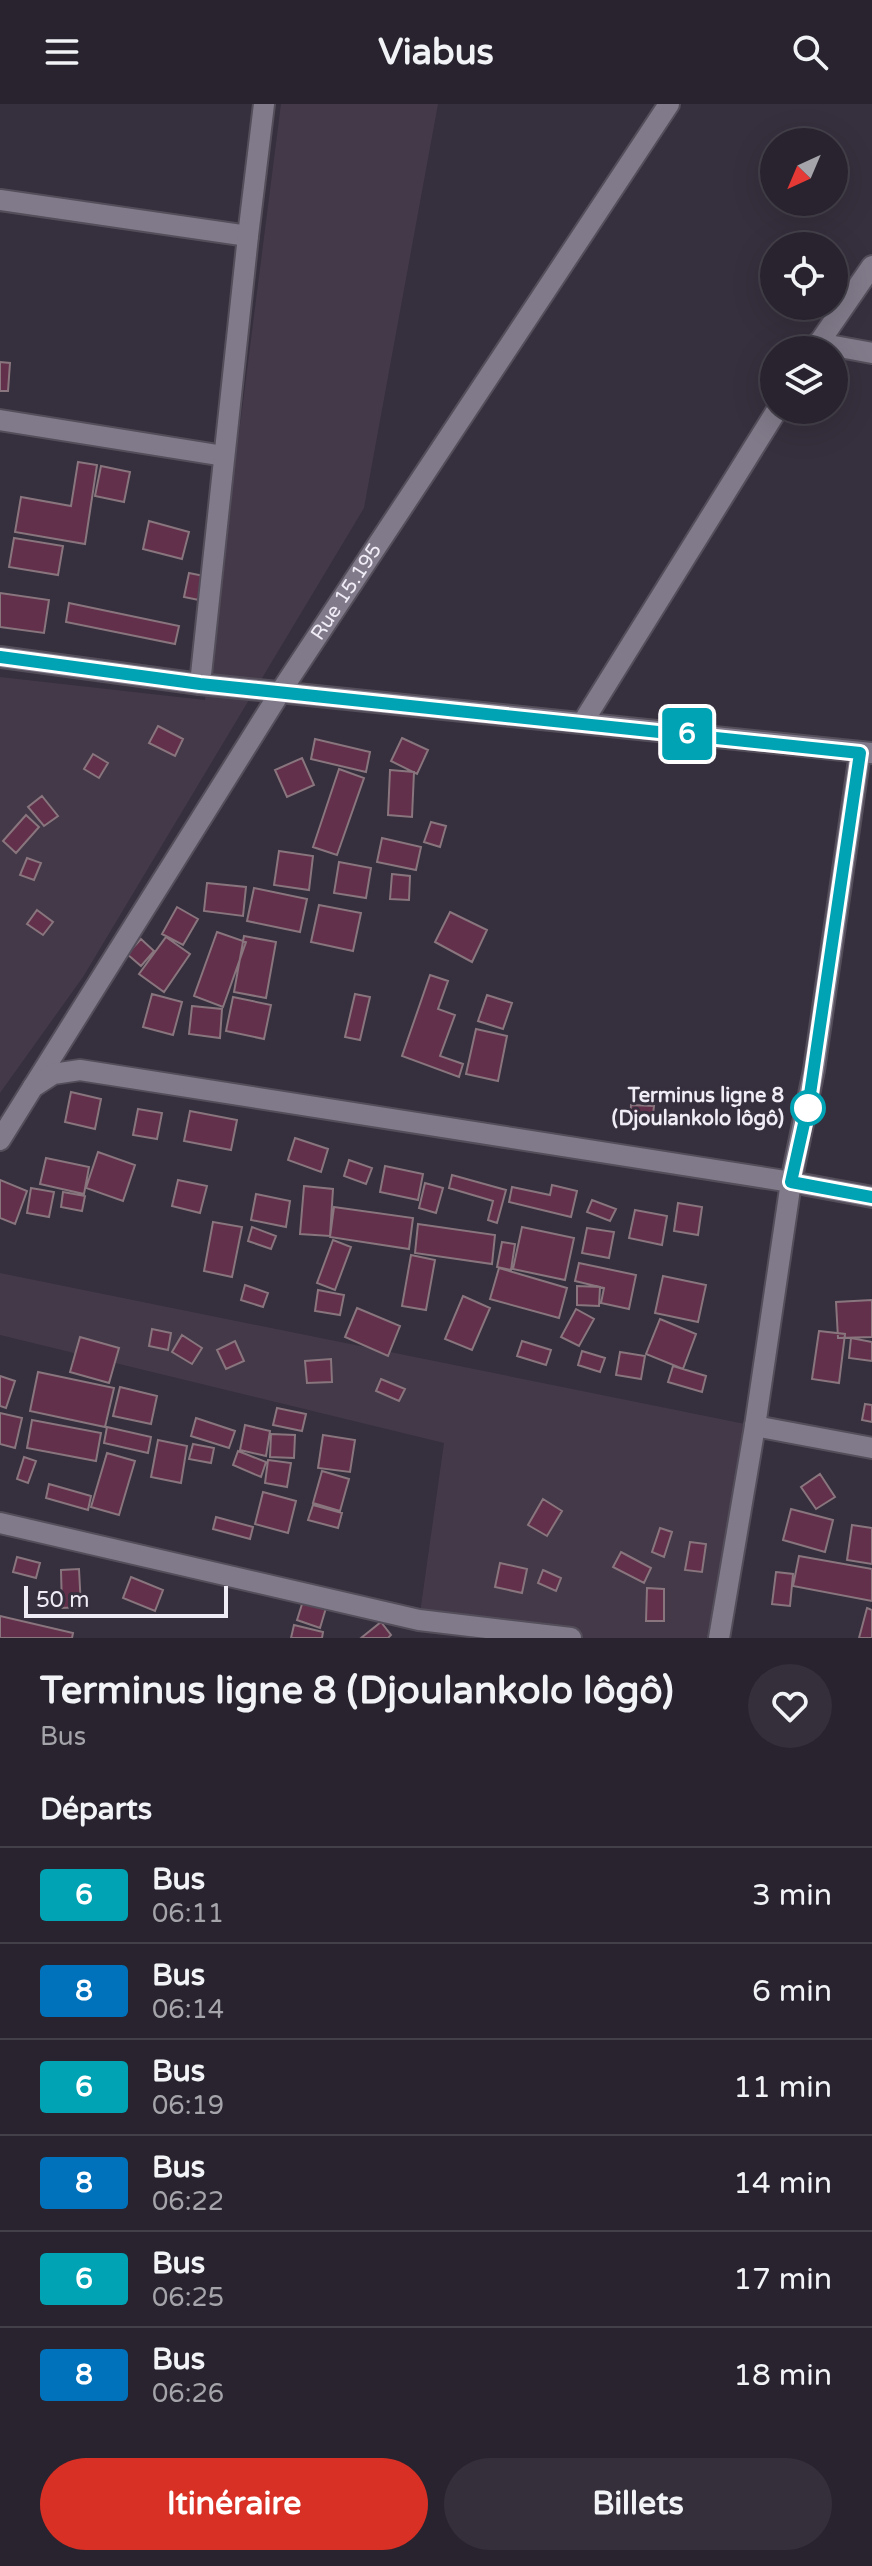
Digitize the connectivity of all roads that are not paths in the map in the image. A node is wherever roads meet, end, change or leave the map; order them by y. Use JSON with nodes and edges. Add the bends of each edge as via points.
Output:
{"nodes":[{"id":1,"x":264,"y":104,"type":"edge"},
{"id":2,"x":669,"y":104,"type":"edge"},
{"id":3,"x":0,"y":200,"type":"edge"},
{"id":4,"x":248,"y":236,"type":"junction"},
{"id":5,"x":872,"y":266,"type":"edge"},
{"id":6,"x":824,"y":336,"type":"edge"},
{"id":7,"x":848,"y":350,"type":"edge"},
{"id":8,"x":872,"y":353,"type":"edge"},
{"id":9,"x":0,"y":420,"type":"edge"},
{"id":10,"x":768,"y":424,"type":"edge"},
{"id":11,"x":224,"y":456,"type":"junction"},
{"id":12,"x":0,"y":657,"type":"edge"},
{"id":13,"x":200,"y":684,"type":"junction"},
{"id":14,"x":281,"y":691,"type":"junction"},
{"id":15,"x":583,"y":722,"type":"junction"},
{"id":16,"x":866,"y":753,"type":"edge"},
{"id":17,"x":33,"y":1087,"type":"junction"},
{"id":18,"x":0,"y":1140,"type":"edge"},
{"id":19,"x":791,"y":1182,"type":"junction"},
{"id":20,"x":872,"y":1197,"type":"edge"},
{"id":21,"x":755,"y":1426,"type":"junction"},
{"id":22,"x":872,"y":1448,"type":"edge"},
{"id":23,"x":0,"y":1523,"type":"edge"},
{"id":24,"x":417,"y":1629,"type":"edge"},
{"id":25,"x":571,"y":1638,"type":"edge"},
{"id":26,"x":719,"y":1638,"type":"edge"}],
"edges":[{"from":1,"to":4,"type":"street"},
{"from":2,"to":14,"type":"street","name":"Rue 15.195"},
{"from":3,"to":4,"type":"street"},
{"from":4,"to":11,"type":"street"},
{"from":5,"to":6,"type":"street"},
{"from":7,"to":8,"type":"street"},
{"from":9,"to":11,"type":"street"},
{"from":10,"to":15,"type":"street"},
{"from":11,"to":13,"type":"street"},
{"from":12,"to":13,"type":"street"},
{"from":13,"to":14,"type":"street"},
{"from":14,"to":15,"type":"street"},
{"from":14,"to":17,"type":"street","name":"Rue 15.195"},
{"from":15,"to":16,"type":"street"},
{"from":16,"to":19,"type":"street"},
{"from":17,"to":18,"type":"street","name":"Rue 15.195"},
{"from":17,"to":19,"type":"street","via":[[53,1074],[80,1070]]},
{"from":19,"to":20,"type":"street"},
{"from":19,"to":21,"type":"street"},
{"from":21,"to":22,"type":"street"},
{"from":21,"to":26,"type":"street"},
{"from":23,"to":24,"type":"street"},
{"from":24,"to":25,"type":"street"}]}
